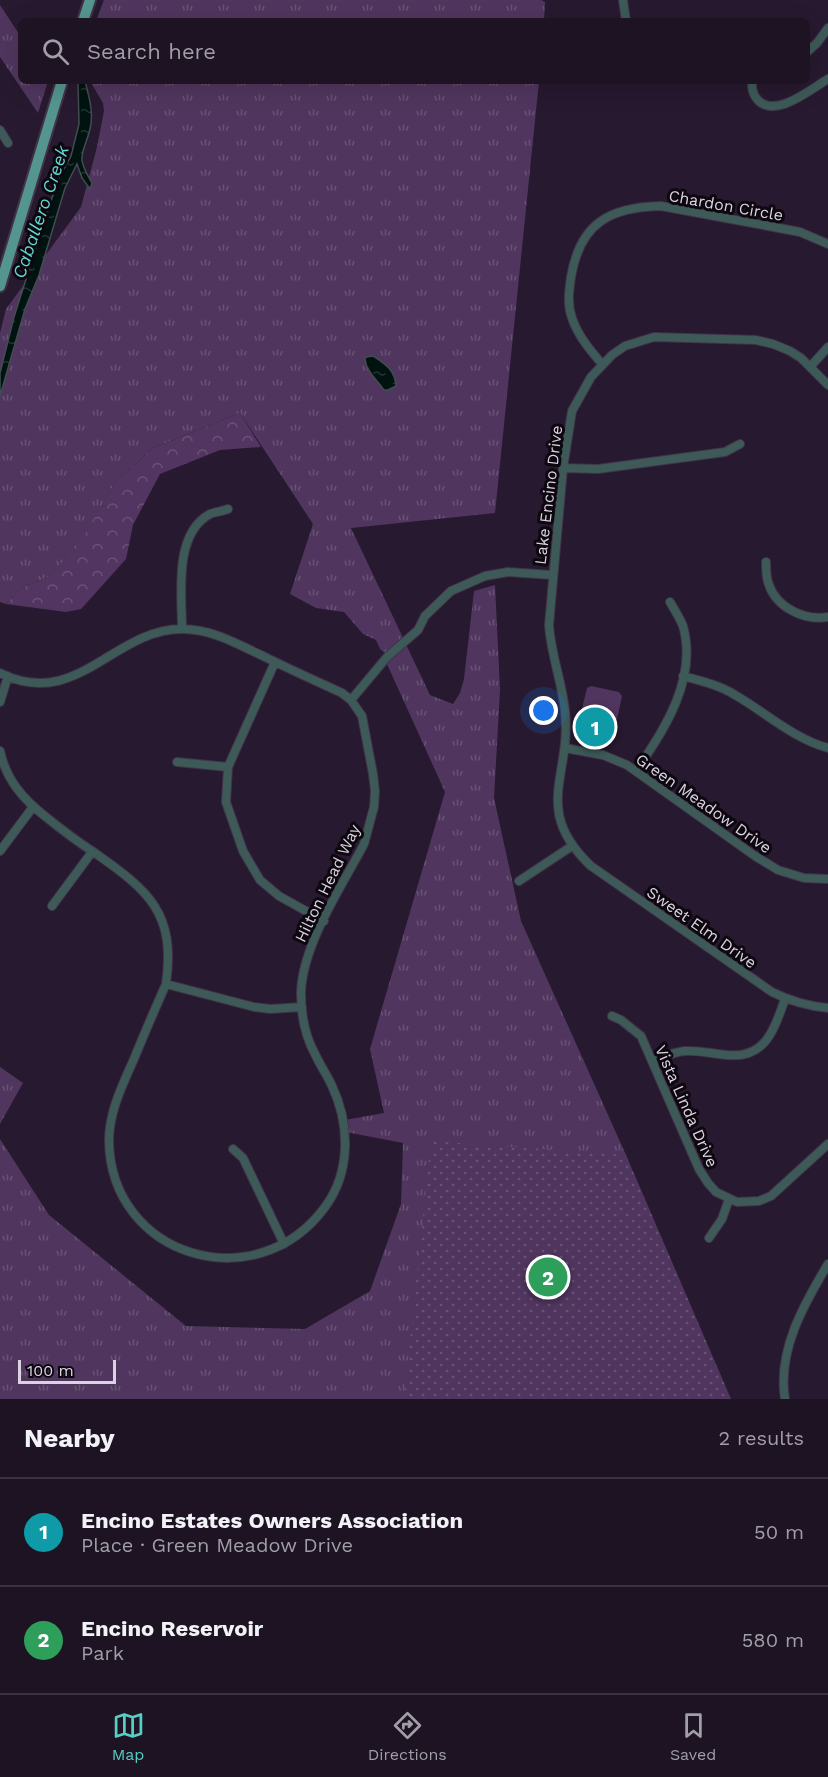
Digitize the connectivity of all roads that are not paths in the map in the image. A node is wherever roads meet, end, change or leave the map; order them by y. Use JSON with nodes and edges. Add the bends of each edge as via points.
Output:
{"nodes":[{"id":1,"x":90,"y":0,"type":"edge"},
{"id":2,"x":623,"y":0,"type":"edge"},
{"id":3,"x":84,"y":18,"type":"edge"},
{"id":4,"x":626,"y":18,"type":"edge"},
{"id":5,"x":828,"y":28,"type":"edge"},
{"id":6,"x":810,"y":49,"type":"edge"},
{"id":7,"x":828,"y":79,"type":"edge"},
{"id":8,"x":61,"y":84,"type":"edge"},
{"id":9,"x":752,"y":84,"type":"edge"},
{"id":10,"x":0,"y":130,"type":"edge"},
{"id":11,"x":8,"y":143,"type":"dead end"},
{"id":12,"x":828,"y":244,"type":"edge"},
{"id":13,"x":0,"y":286,"type":"edge"},
{"id":14,"x":828,"y":347,"type":"edge"},
{"id":15,"x":602,"y":364,"type":"junction"},
{"id":16,"x":810,"y":367,"type":"junction"},
{"id":17,"x":828,"y":385,"type":"edge"},
{"id":18,"x":740,"y":444,"type":"dead end"},
{"id":19,"x":563,"y":468,"type":"junction"},
{"id":20,"x":228,"y":509,"type":"dead end"},
{"id":21,"x":766,"y":561,"type":"dead end"},
{"id":22,"x":552,"y":574,"type":"junction"},
{"id":23,"x":670,"y":602,"type":"dead end"},
{"id":24,"x":828,"y":617,"type":"edge"},
{"id":25,"x":182,"y":629,"type":"junction"},
{"id":26,"x":275,"y":662,"type":"junction"},
{"id":27,"x":4,"y":675,"type":"edge"},
{"id":28,"x":683,"y":676,"type":"junction"},
{"id":29,"x":351,"y":700,"type":"junction"},
{"id":30,"x":0,"y":702,"type":"edge"},
{"id":31,"x":565,"y":748,"type":"junction"},
{"id":32,"x":828,"y":748,"type":"edge"},
{"id":33,"x":0,"y":751,"type":"edge"},
{"id":34,"x":177,"y":762,"type":"dead end"},
{"id":35,"x":228,"y":767,"type":"junction"},
{"id":36,"x":636,"y":771,"type":"junction"},
{"id":37,"x":33,"y":807,"type":"junction"},
{"id":38,"x":572,"y":846,"type":"junction"},
{"id":39,"x":0,"y":851,"type":"edge"},
{"id":40,"x":92,"y":852,"type":"junction"},
{"id":41,"x":828,"y":879,"type":"edge"},
{"id":42,"x":519,"y":881,"type":"dead end"},
{"id":43,"x":52,"y":906,"type":"dead end"},
{"id":44,"x":324,"y":921,"type":"junction"},
{"id":45,"x":166,"y":984,"type":"junction"},
{"id":46,"x":785,"y":999,"type":"junction"},
{"id":47,"x":302,"y":1007,"type":"junction"},
{"id":48,"x":828,"y":1008,"type":"edge"},
{"id":49,"x":612,"y":1016,"type":"dead end"},
{"id":50,"x":653,"y":1060,"type":"junction"},
{"id":51,"x":828,"y":1144,"type":"edge"},
{"id":52,"x":233,"y":1149,"type":"dead end"},
{"id":53,"x":729,"y":1199,"type":"junction"},
{"id":54,"x":709,"y":1239,"type":"dead end"},
{"id":55,"x":284,"y":1244,"type":"junction"},
{"id":56,"x":828,"y":1264,"type":"edge"},
{"id":57,"x":785,"y":1399,"type":"edge"}],
"edges":[{"from":1,"to":3,"type":"main road"},
{"from":2,"to":4,"type":"street"},
{"from":5,"to":6,"type":"street"},
{"from":7,"to":9,"type":"street","via":[[775,107],[754,96]]},
{"from":8,"to":13,"type":"main road"},
{"from":10,"to":11,"type":"street"},
{"from":12,"to":15,"type":"street","name":"Chardon Circle","via":[[800,232],[661,206],[641,206],[611,214],[591,231],[575,256],[568,296],[569,309],[585,345]]},
{"from":14,"to":16,"type":"street"},
{"from":15,"to":16,"type":"street","name":"Lake Encino Drive","via":[[625,346],[654,337],[707,337],[773,344]]},
{"from":15,"to":19,"type":"street","name":"Lake Encino Drive","via":[[572,411]]},
{"from":16,"to":17,"type":"street","name":"Lake Encino Drive"},
{"from":18,"to":19,"type":"street","via":[[725,452],[682,458],[598,469]]},
{"from":19,"to":22,"type":"street","name":"Lake Encino Drive"},
{"from":20,"to":25,"type":"street","via":[[209,515],[189,538],[183,555]]},
{"from":21,"to":24,"type":"street","via":[[770,588],[779,602],[808,617]]},
{"from":22,"to":29,"type":"street","via":[[508,572],[485,576],[443,597],[418,630],[387,657]]},
{"from":22,"to":31,"type":"street","name":"Lake Encino Drive","via":[[549,635],[564,701]]},
{"from":23,"to":28,"type":"street","via":[[680,620],[686,646]]},
{"from":25,"to":26,"type":"street","via":[[210,633]]},
{"from":25,"to":27,"type":"street","via":[[140,638],[70,678],[41,682]]},
{"from":26,"to":29,"type":"street"},
{"from":26,"to":35,"type":"street"},
{"from":27,"to":30,"type":"street"},
{"from":28,"to":32,"type":"street","via":[[734,694],[808,741]]},
{"from":28,"to":36,"type":"street","via":[[670,718]]},
{"from":29,"to":44,"type":"street","name":"Hilton Head Way","via":[[362,716],[373,774],[374,807],[364,844]]},
{"from":31,"to":36,"type":"street","name":"Green Meadow Drive","via":[[603,755]]},
{"from":31,"to":38,"type":"street","name":"Lake Encino Drive","via":[[557,792],[562,827]]},
{"from":33,"to":37,"type":"street","name":"Hilton Head Way","via":[[14,785]]},
{"from":34,"to":35,"type":"street"},
{"from":35,"to":44,"type":"street","via":[[226,802],[250,866],[279,896]]},
{"from":36,"to":41,"type":"street","name":"Green Meadow Drive","via":[[778,870],[804,878]]},
{"from":37,"to":39,"type":"street"},
{"from":37,"to":40,"type":"street","name":"Hilton Head Way"},
{"from":38,"to":42,"type":"street"},
{"from":38,"to":46,"type":"street","name":"Sweet Elm Drive","via":[[591,866]]},
{"from":40,"to":43,"type":"street"},
{"from":40,"to":45,"type":"street","name":"Hilton Head Way","via":[[138,885],[157,909],[168,941]]},
{"from":44,"to":47,"type":"street","name":"Hilton Head Way","via":[[305,962]]},
{"from":45,"to":47,"type":"street","via":[[254,1007]]},
{"from":45,"to":55,"type":"street","name":"Hilton Head Way","via":[[111,1114],[110,1154],[117,1182],[131,1210],[144,1224],[186,1251],[233,1259]]},
{"from":46,"to":48,"type":"street","name":"Sweet Elm Drive"},
{"from":46,"to":50,"type":"street","via":[[767,1040],[750,1054],[682,1051]]},
{"from":47,"to":55,"type":"street","name":"Hilton Head Way","via":[[309,1043],[339,1101],[345,1158],[326,1207]]},
{"from":49,"to":50,"type":"street","name":"Vista Linda Drive","via":[[641,1036]]},
{"from":50,"to":53,"type":"street","name":"Vista Linda Drive","via":[[699,1169],[716,1192]]},
{"from":51,"to":53,"type":"street","via":[[771,1196],[746,1202]]},
{"from":52,"to":55,"type":"street","via":[[243,1158]]},
{"from":53,"to":54,"type":"street"},
{"from":56,"to":57,"type":"street","via":[[792,1337],[785,1363]]}]}
